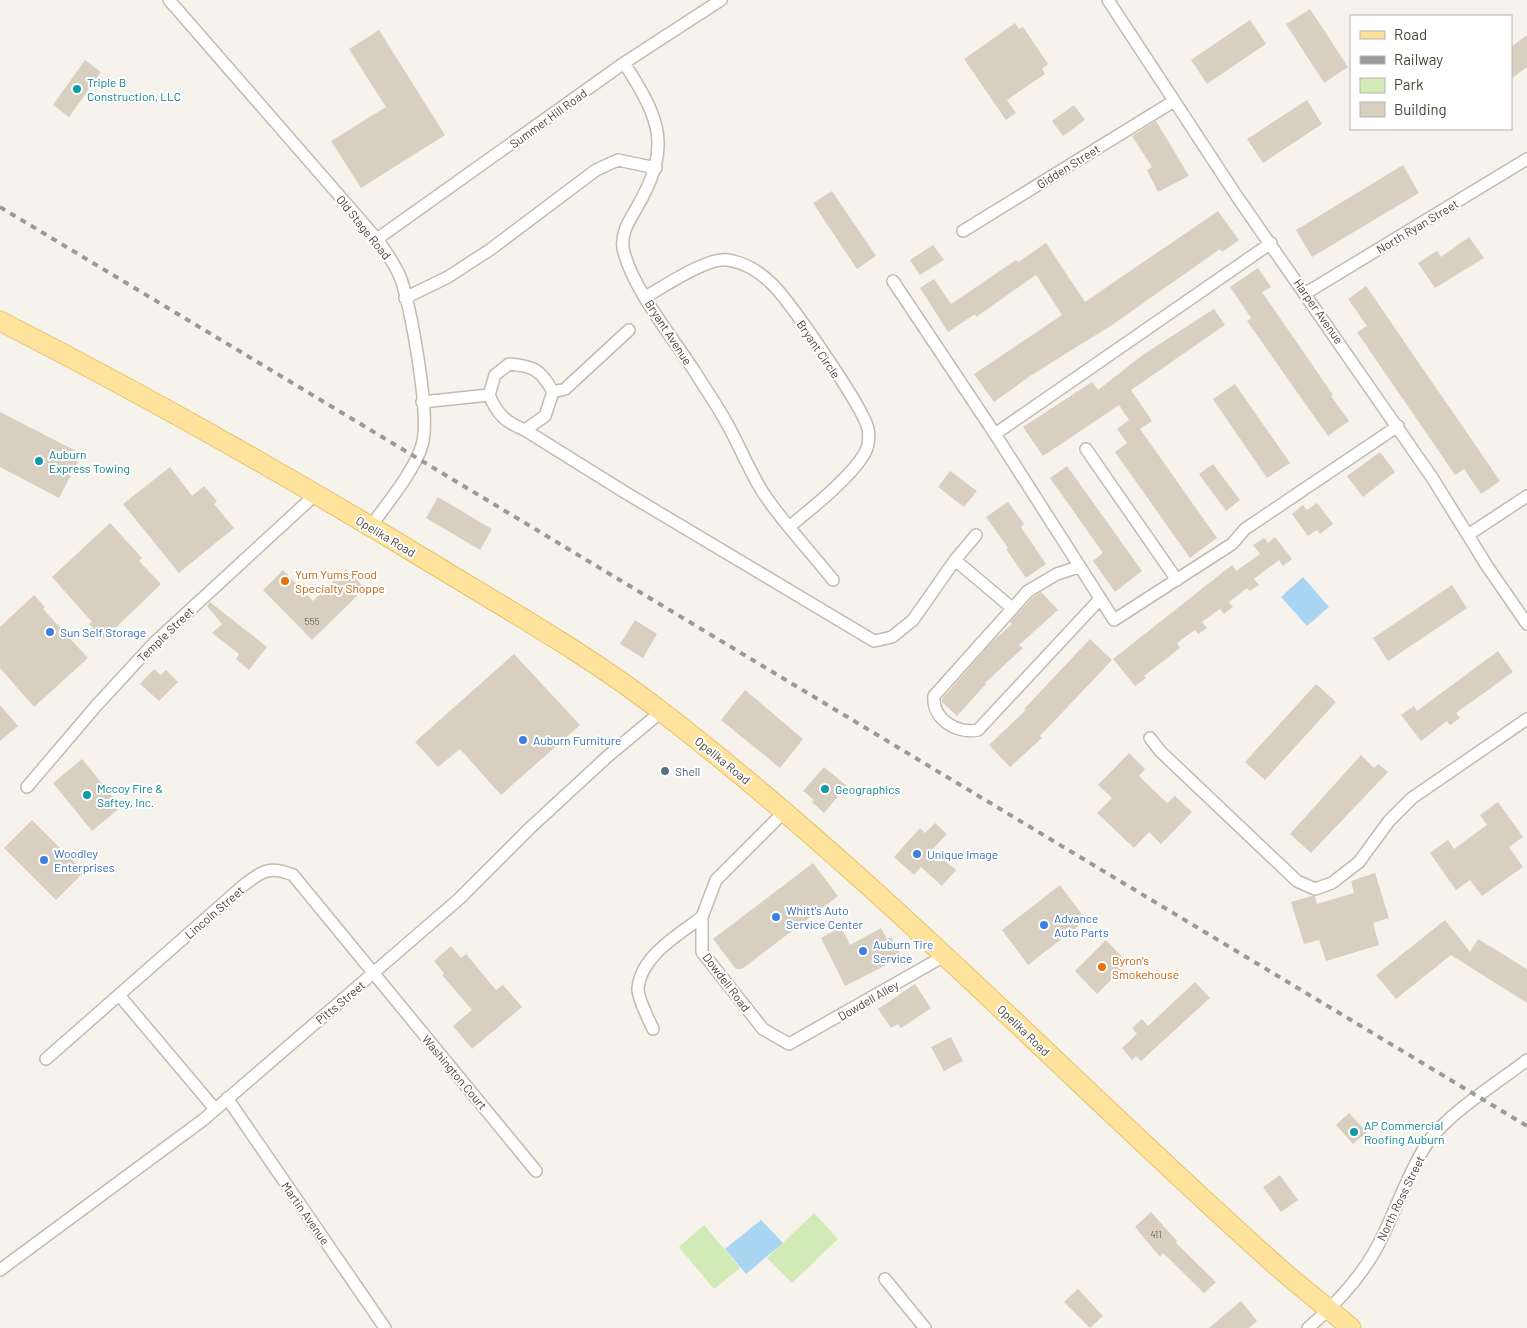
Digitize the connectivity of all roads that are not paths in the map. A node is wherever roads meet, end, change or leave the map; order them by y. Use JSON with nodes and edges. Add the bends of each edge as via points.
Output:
{"nodes":[{"id":1,"x":169,"y":0,"type":"edge"},
{"id":2,"x":721,"y":0,"type":"edge"},
{"id":3,"x":1108,"y":0,"type":"edge"},
{"id":4,"x":624,"y":63,"type":"junction"},
{"id":5,"x":1174,"y":101,"type":"junction"},
{"id":6,"x":1527,"y":159,"type":"edge"},
{"id":7,"x":656,"y":168,"type":"junction"},
{"id":8,"x":963,"y":231,"type":"dead end"},
{"id":9,"x":377,"y":240,"type":"junction"},
{"id":10,"x":1271,"y":244,"type":"junction"},
{"id":11,"x":893,"y":281,"type":"dead end"},
{"id":12,"x":1306,"y":293,"type":"junction"},
{"id":13,"x":645,"y":297,"type":"junction"},
{"id":14,"x":405,"y":298,"type":"junction"},
{"id":15,"x":0,"y":321,"type":"edge"},
{"id":16,"x":629,"y":330,"type":"dead end"},
{"id":17,"x":553,"y":392,"type":"junction"},
{"id":18,"x":489,"y":395,"type":"junction"},
{"id":19,"x":422,"y":402,"type":"junction"},
{"id":20,"x":1398,"y":426,"type":"junction"},
{"id":21,"x":525,"y":430,"type":"junction"},
{"id":22,"x":995,"y":434,"type":"junction"},
{"id":23,"x":1086,"y":449,"type":"dead end"},
{"id":24,"x":316,"y":494,"type":"junction"},
{"id":25,"x":1527,"y":496,"type":"edge"},
{"id":26,"x":371,"y":526,"type":"junction"},
{"id":27,"x":790,"y":526,"type":"junction"},
{"id":28,"x":976,"y":535,"type":"dead end"},
{"id":29,"x":1468,"y":535,"type":"junction"},
{"id":30,"x":954,"y":560,"type":"junction"},
{"id":31,"x":1078,"y":567,"type":"junction"},
{"id":32,"x":833,"y":580,"type":"dead end"},
{"id":33,"x":1177,"y":580,"type":"junction"},
{"id":34,"x":1100,"y":598,"type":"junction"},
{"id":35,"x":1012,"y":608,"type":"junction"},
{"id":36,"x":1527,"y":624,"type":"edge"},
{"id":37,"x":662,"y":711,"type":"junction"},
{"id":38,"x":1527,"y":719,"type":"edge"},
{"id":39,"x":1150,"y":738,"type":"dead end"},
{"id":40,"x":27,"y":787,"type":"dead end"},
{"id":41,"x":784,"y":812,"type":"junction"},
{"id":42,"x":702,"y":917,"type":"junction"},
{"id":43,"x":946,"y":955,"type":"junction"},
{"id":44,"x":374,"y":973,"type":"junction"},
{"id":45,"x":119,"y":995,"type":"junction"},
{"id":46,"x":653,"y":1029,"type":"dead end"},
{"id":47,"x":789,"y":1044,"type":"joint"},
{"id":48,"x":46,"y":1059,"type":"dead end"},
{"id":49,"x":1527,"y":1060,"type":"edge"},
{"id":50,"x":227,"y":1098,"type":"junction"},
{"id":51,"x":215,"y":1109,"type":"junction"},
{"id":52,"x":536,"y":1171,"type":"dead end"},
{"id":53,"x":0,"y":1270,"type":"edge"},
{"id":54,"x":886,"y":1278,"type":"dead end"},
{"id":55,"x":1330,"y":1309,"type":"junction"},
{"id":56,"x":386,"y":1328,"type":"edge"},
{"id":57,"x":926,"y":1328,"type":"edge"},
{"id":58,"x":1308,"y":1328,"type":"edge"},
{"id":59,"x":1351,"y":1328,"type":"edge"}],
"edges":[{"from":1,"to":9,"type":"street","name":"Old Stage Road"},
{"from":2,"to":4,"type":"street","name":"Summer Hill Road"},
{"from":3,"to":5,"type":"street","name":"Harper Avenue"},
{"from":4,"to":7,"type":"street","name":"Bryant Avenue","via":[[653,116],[658,151]]},
{"from":4,"to":9,"type":"street","name":"Summer Hill Road"},
{"from":5,"to":8,"type":"street","name":"Gidden Street"},
{"from":5,"to":10,"type":"street","name":"Harper Avenue"},
{"from":6,"to":12,"type":"street","name":"North Ryan Street"},
{"from":7,"to":13,"type":"street","name":"Bryant Avenue","via":[[650,185],[624,229],[623,246]]},
{"from":7,"to":14,"type":"street","via":[[618,160],[596,170],[491,249]]},
{"from":9,"to":14,"type":"street","name":"Old Stage Road","via":[[392,259]]},
{"from":10,"to":12,"type":"street","name":"Harper Avenue"},
{"from":10,"to":22,"type":"street"},
{"from":11,"to":22,"type":"street"},
{"from":12,"to":20,"type":"street","name":"Harper Avenue"},
{"from":13,"to":27,"type":"street","name":"Bryant Avenue","via":[[725,420],[764,494]]},
{"from":13,"to":27,"type":"street","name":"Bryant Circle","via":[[708,263],[726,260],[744,264],[773,285],[804,325],[860,412],[868,428],[867,447],[858,462],[823,499]]},
{"from":14,"to":19,"type":"street","name":"Old Stage Road","via":[[419,363]]},
{"from":15,"to":24,"type":"main road","name":"Opelika Road","via":[[168,409]]},
{"from":16,"to":17,"type":"street","via":[[565,389]]},
{"from":17,"to":18,"type":"street","via":[[539,372],[528,365],[509,364],[495,375]]},
{"from":17,"to":21,"type":"street","via":[[545,416]]},
{"from":18,"to":19,"type":"street"},
{"from":18,"to":21,"type":"street","via":[[497,413]]},
{"from":19,"to":26,"type":"street","name":"Old Stage Road","via":[[422,446]]},
{"from":20,"to":29,"type":"street","name":"Harper Avenue"},
{"from":20,"to":33,"type":"street","via":[[1245,529],[1232,544]]},
{"from":21,"to":30,"type":"street","via":[[874,641],[892,637],[913,620]]},
{"from":22,"to":31,"type":"street"},
{"from":23,"to":33,"type":"street"},
{"from":24,"to":26,"type":"main road","name":"Opelika Road"},
{"from":24,"to":40,"type":"street","name":"Temple Street","via":[[154,643]]},
{"from":25,"to":29,"type":"street"},
{"from":26,"to":37,"type":"main road","name":"Opelika Road","via":[[586,657]]},
{"from":27,"to":32,"type":"street","name":"Bryant Avenue"},
{"from":28,"to":30,"type":"street"},
{"from":29,"to":36,"type":"street","name":"Harper Avenue"},
{"from":30,"to":35,"type":"street"},
{"from":31,"to":34,"type":"street"},
{"from":31,"to":35,"type":"street","via":[[1057,574],[1028,591]]},
{"from":33,"to":34,"type":"street","via":[[1114,620]]},
{"from":34,"to":35,"type":"street","via":[[978,730],[961,731],[945,721],[933,706],[934,696]]},
{"from":37,"to":41,"type":"main road","name":"Opelika Road","via":[[746,777]]},
{"from":37,"to":44,"type":"street","name":"Pitts Street","via":[[608,756],[459,899]]},
{"from":38,"to":39,"type":"street","via":[[1412,798],[1389,821],[1359,862],[1332,883],[1315,889],[1297,881]]},
{"from":41,"to":42,"type":"street","name":"Dowdell Road","via":[[716,880]]},
{"from":41,"to":43,"type":"main road","name":"Opelika Road"},
{"from":42,"to":46,"type":"street","via":[[667,943],[644,968],[638,990]]},
{"from":42,"to":47,"type":"street","name":"Dowdell Road","via":[[702,952],[763,1029]]},
{"from":43,"to":47,"type":"street","name":"Dowdell Alley"},
{"from":43,"to":55,"type":"main road","name":"Opelika Road","via":[[1282,1270]]},
{"from":44,"to":45,"type":"street","name":"Lincoln Street","via":[[293,874],[278,868],[251,879]]},
{"from":44,"to":50,"type":"street","name":"Pitts Street"},
{"from":44,"to":52,"type":"street","name":"Washington Court"},
{"from":45,"to":48,"type":"street","name":"Lincoln Street"},
{"from":45,"to":51,"type":"street"},
{"from":49,"to":55,"type":"street","name":"North Ross Street","via":[[1451,1119],[1429,1142],[1412,1171],[1384,1234],[1358,1278]]},
{"from":50,"to":51,"type":"street","name":"Pitts Street"},
{"from":50,"to":56,"type":"street","name":"Martin Avenue"},
{"from":51,"to":53,"type":"street","name":"Pitts Street"},
{"from":54,"to":57,"type":"street"},
{"from":55,"to":58,"type":"street","name":"North Ross Street"},
{"from":55,"to":59,"type":"main road","name":"Opelika Road"}]}
